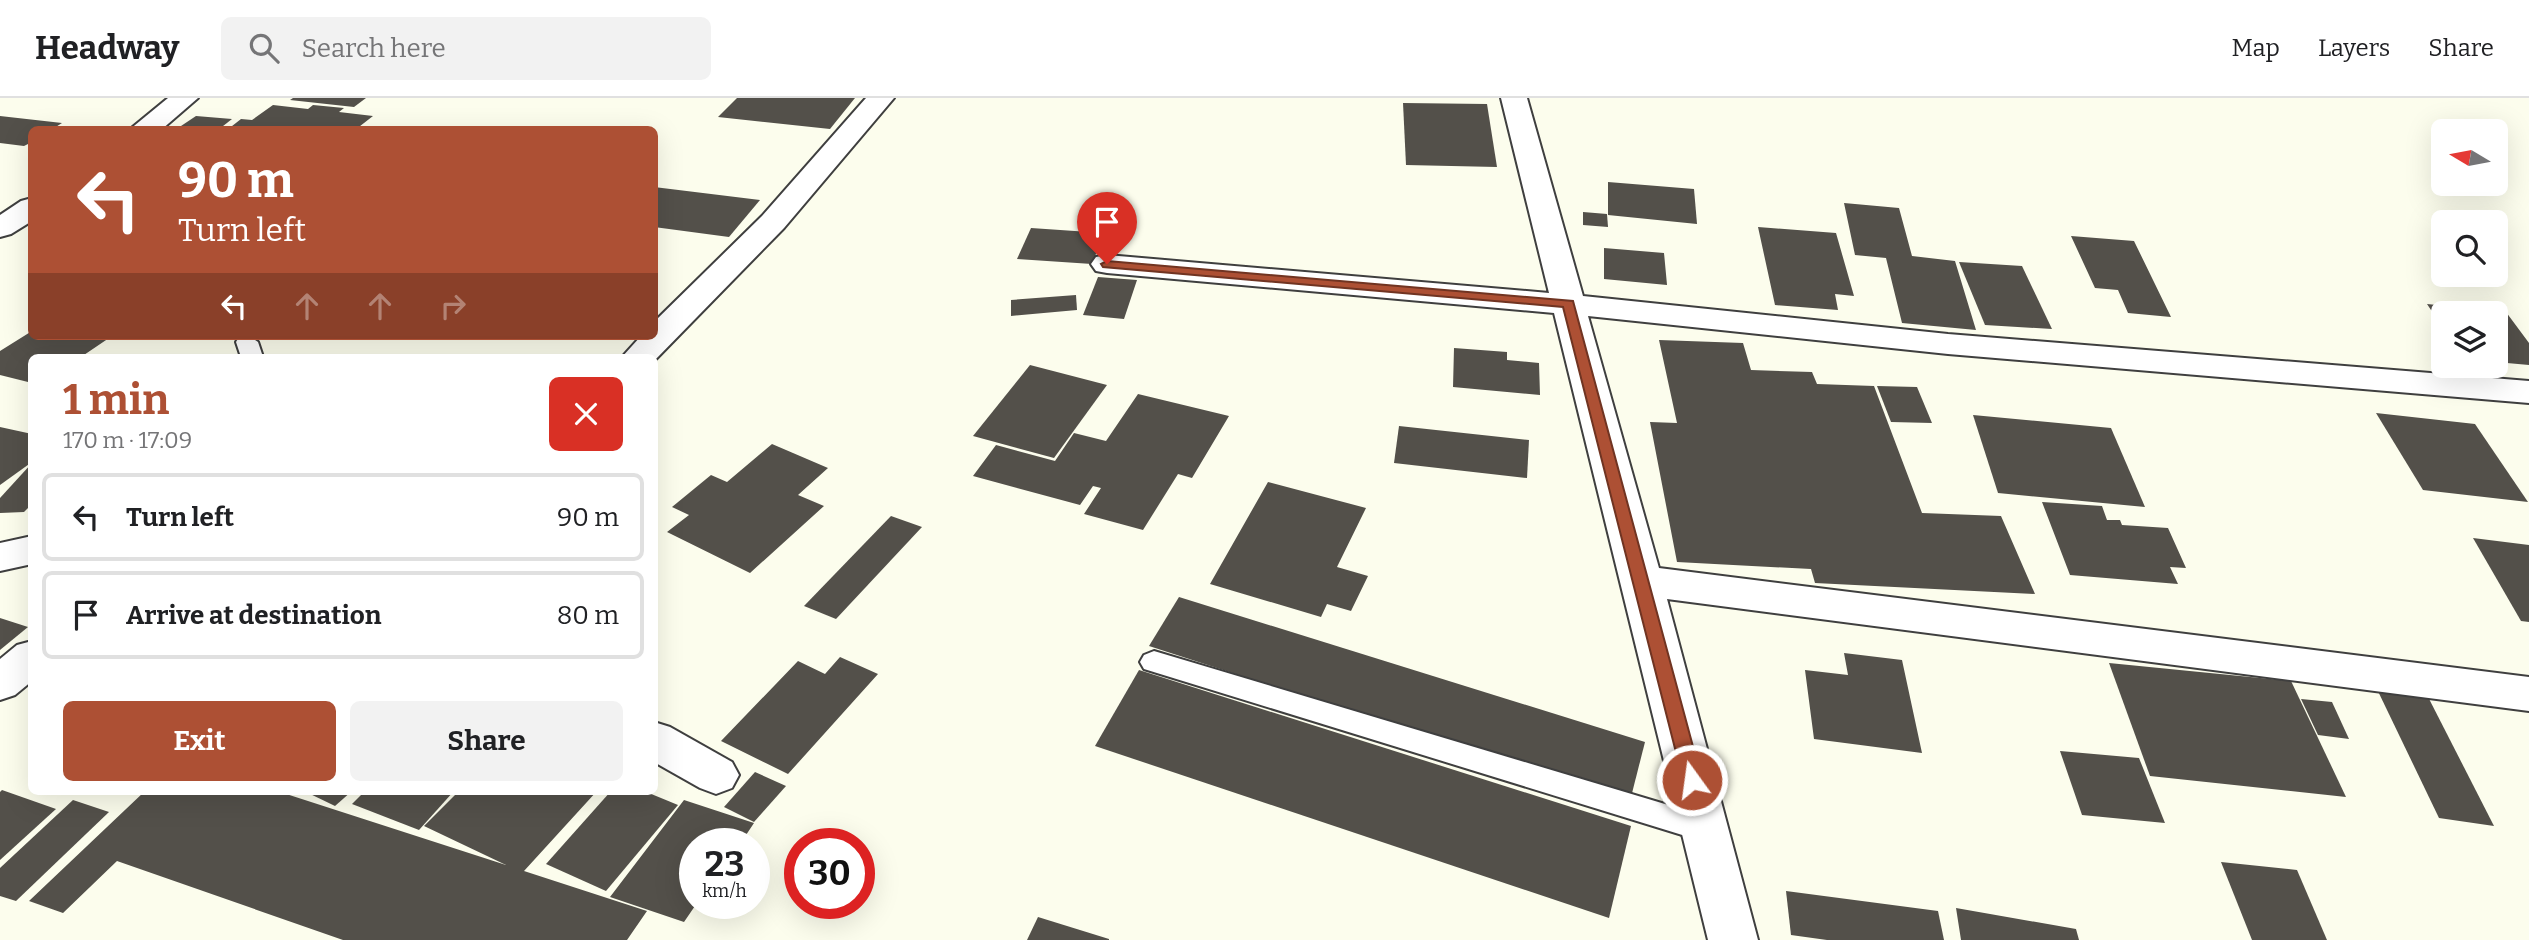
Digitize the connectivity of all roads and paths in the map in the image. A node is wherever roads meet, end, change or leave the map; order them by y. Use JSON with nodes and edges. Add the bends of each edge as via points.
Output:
{"nodes":[{"id":1,"x":186,"y":98,"type":"edge"},
{"id":2,"x":881,"y":98,"type":"edge"},
{"id":3,"x":1514,"y":98,"type":"edge"},
{"id":4,"x":148,"y":126,"type":"edge"},
{"id":5,"x":28,"y":210,"type":"edge"},
{"id":6,"x":0,"y":229,"type":"edge"},
{"id":7,"x":1107,"y":264,"type":"dead end"},
{"id":8,"x":1569,"y":304,"type":"junction"},
{"id":9,"x":658,"y":338,"type":"edge"},
{"id":10,"x":656,"y":340,"type":"edge"},
{"id":11,"x":642,"y":354,"type":"edge"},
{"id":12,"x":2529,"y":392,"type":"edge"},
{"id":13,"x":28,"y":551,"type":"edge"},
{"id":14,"x":0,"y":557,"type":"edge"},
{"id":15,"x":1642,"y":581,"type":"junction"},
{"id":16,"x":28,"y":660,"type":"edge"},
{"id":17,"x":1154,"y":662,"type":"dead end"},
{"id":18,"x":0,"y":683,"type":"edge"},
{"id":19,"x":2529,"y":694,"type":"edge"},
{"id":20,"x":658,"y":742,"type":"edge"},
{"id":21,"x":716,"y":775,"type":"dead end"},
{"id":22,"x":1705,"y":829,"type":"junction"},
{"id":23,"x":1733,"y":940,"type":"edge"}],
"edges":[{"from":1,"to":4,"type":"street"},
{"from":2,"to":9,"type":"street","via":[[773,222]]},
{"from":3,"to":8,"type":"street"},
{"from":5,"to":6,"type":"street"},
{"from":7,"to":8,"type":"street"},
{"from":8,"to":12,"type":"street","via":[[1948,344]]},
{"from":8,"to":15,"type":"street"},
{"from":10,"to":11,"type":"street"},
{"from":13,"to":14,"type":"street"},
{"from":15,"to":19,"type":"street"},
{"from":15,"to":22,"type":"street"},
{"from":16,"to":18,"type":"street"},
{"from":17,"to":22,"type":"lane"},
{"from":20,"to":21,"type":"street"},
{"from":22,"to":23,"type":"street"}]}
